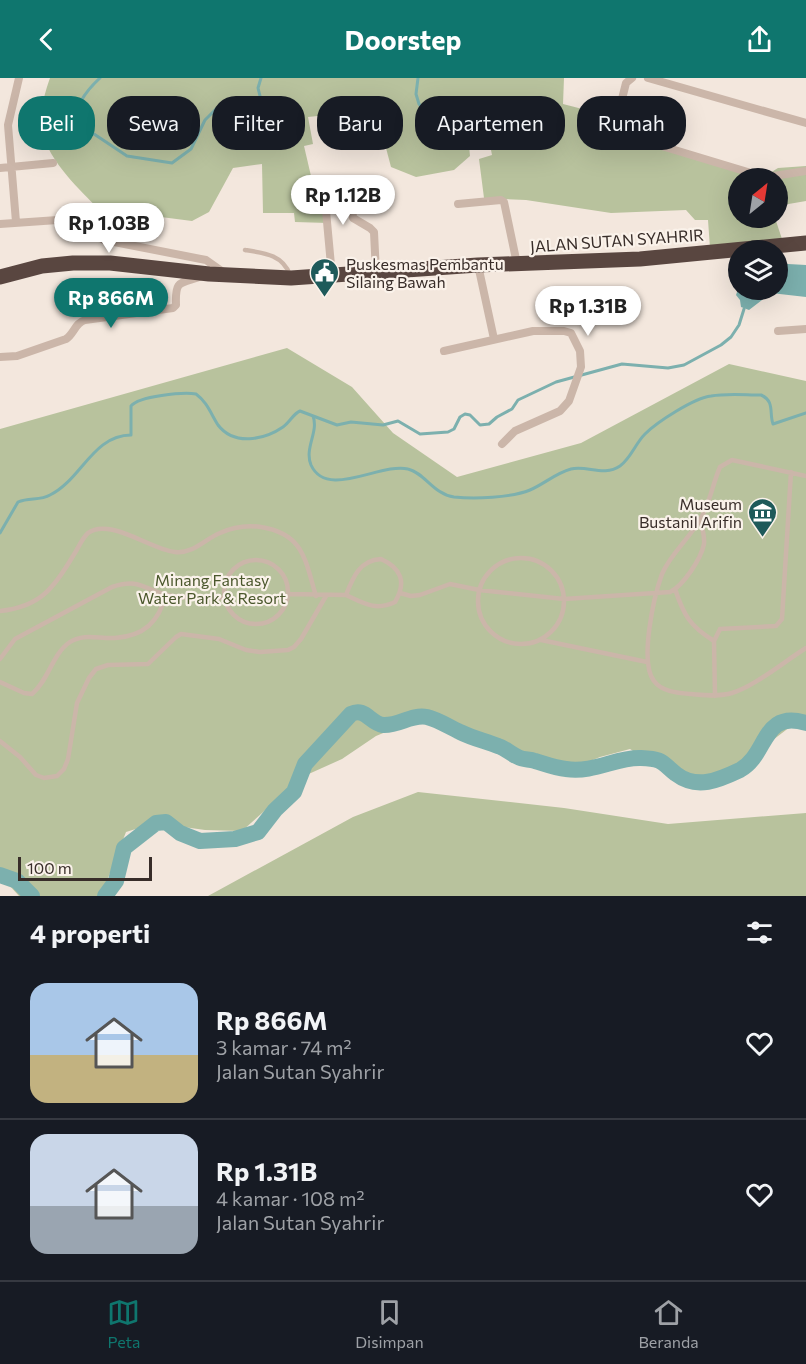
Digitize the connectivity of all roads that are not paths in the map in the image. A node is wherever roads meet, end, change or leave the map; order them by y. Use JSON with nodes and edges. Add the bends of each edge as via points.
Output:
{"nodes":[{"id":1,"x":19,"y":78,"type":"edge"},
{"id":2,"x":632,"y":78,"type":"edge"},
{"id":3,"x":648,"y":78,"type":"edge"},
{"id":4,"x":806,"y":123,"type":"edge"},
{"id":5,"x":53,"y":163,"type":"dead end"},
{"id":6,"x":12,"y":166,"type":"junction"},
{"id":7,"x":0,"y":168,"type":"edge"},
{"id":8,"x":806,"y":171,"type":"edge"},
{"id":9,"x":458,"y":204,"type":"dead end"},
{"id":10,"x":16,"y":222,"type":"junction"},
{"id":11,"x":0,"y":224,"type":"edge"},
{"id":12,"x":806,"y":243,"type":"edge"},
{"id":13,"x":245,"y":249,"type":"dead end"},
{"id":14,"x":517,"y":264,"type":"junction"},
{"id":15,"x":478,"y":265,"type":"junction"},
{"id":16,"x":376,"y":273,"type":"junction"},
{"id":17,"x":209,"y":274,"type":"junction"},
{"id":18,"x":226,"y":274,"type":"junction"},
{"id":19,"x":0,"y":276,"type":"edge"},
{"id":20,"x":332,"y":276,"type":"junction"},
{"id":21,"x":291,"y":278,"type":"junction"},
{"id":22,"x":806,"y":329,"type":"edge"},
{"id":23,"x":778,"y":331,"type":"dead end"},
{"id":24,"x":494,"y":339,"type":"junction"},
{"id":25,"x":444,"y":351,"type":"dead end"},
{"id":26,"x":0,"y":357,"type":"edge"},
{"id":27,"x":502,"y":444,"type":"dead end"},
{"id":28,"x":791,"y":472,"type":"junction"},
{"id":29,"x":806,"y":476,"type":"edge"},
{"id":30,"x":700,"y":519,"type":"junction"},
{"id":31,"x":675,"y":589,"type":"junction"},
{"id":32,"x":479,"y":590,"type":"junction"},
{"id":33,"x":400,"y":593,"type":"junction"},
{"id":34,"x":657,"y":593,"type":"junction"},
{"id":35,"x":166,"y":594,"type":"junction"},
{"id":36,"x":288,"y":594,"type":"junction"},
{"id":37,"x":316,"y":596,"type":"junction"},
{"id":38,"x":326,"y":596,"type":"junction"},
{"id":39,"x":346,"y":596,"type":"junction"},
{"id":40,"x":224,"y":598,"type":"junction"},
{"id":41,"x":564,"y":599,"type":"junction"},
{"id":42,"x":0,"y":611,"type":"edge"},
{"id":43,"x":541,"y":640,"type":"junction"},
{"id":44,"x":714,"y":641,"type":"junction"},
{"id":45,"x":806,"y":648,"type":"edge"},
{"id":46,"x":0,"y":659,"type":"edge"},
{"id":47,"x":647,"y":662,"type":"junction"},
{"id":48,"x":0,"y":682,"type":"edge"},
{"id":49,"x":715,"y":696,"type":"junction"},
{"id":50,"x":0,"y":741,"type":"edge"}],
"edges":[{"from":1,"to":6,"type":"street","via":[[8,125]]},
{"from":2,"to":8,"type":"street","via":[[626,83],[619,111],[632,131],[645,141],[761,176]]},
{"from":3,"to":4,"type":"street"},
{"from":5,"to":6,"type":"street"},
{"from":6,"to":7,"type":"street"},
{"from":6,"to":10,"type":"street"},
{"from":9,"to":14,"type":"street","via":[[504,201]]},
{"from":10,"to":11,"type":"street"},
{"from":10,"to":18,"type":"street","via":[[72,219],[104,240],[206,260]]},
{"from":12,"to":14,"type":"highway","name":"JALAN SUTAN SYAHRIR","via":[[640,259]]},
{"from":13,"to":21,"type":"lane","via":[[279,258]]},
{"from":14,"to":15,"type":"highway","name":"JALAN SUTAN SYAHRIR"},
{"from":15,"to":16,"type":"highway","name":"JALAN SUTAN SYAHRIR"},
{"from":15,"to":24,"type":"street"},
{"from":16,"to":20,"type":"highway","name":"JALAN SUTAN SYAHRIR"},
{"from":16,"to":20,"type":"street","via":[[374,232],[352,218],[351,192],[345,187],[324,189]]},
{"from":17,"to":18,"type":"highway","name":"JALAN SUTAN SYAHRIR"},
{"from":17,"to":19,"type":"highway","name":"JALAN SUTAN SYAHRIR","via":[[73,263]]},
{"from":17,"to":26,"type":"street","via":[[178,284],[173,308],[85,320],[66,339],[17,356]]},
{"from":18,"to":21,"type":"highway","name":"JALAN SUTAN SYAHRIR"},
{"from":20,"to":21,"type":"highway","name":"JALAN SUTAN SYAHRIR"},
{"from":22,"to":23,"type":"street"},
{"from":24,"to":25,"type":"street"},
{"from":24,"to":27,"type":"street","via":[[564,330],[580,351],[581,366],[569,401],[560,411],[515,431]]},
{"from":28,"to":29,"type":"lane"},
{"from":28,"to":30,"type":"lane","via":[[732,460],[725,462]]},
{"from":28,"to":44,"type":"lane","via":[[782,619],[776,626],[720,629]]},
{"from":30,"to":31,"type":"lane","via":[[704,536],[701,552]]},
{"from":30,"to":34,"type":"lane","via":[[670,559]]},
{"from":31,"to":34,"type":"lane"},
{"from":31,"to":44,"type":"lane","via":[[689,622]]},
{"from":32,"to":33,"type":"lane","via":[[450,584],[420,595]]},
{"from":32,"to":41,"type":"lane"},
{"from":32,"to":41,"type":"lane","via":[[496,565],[525,558],[553,571]]},
{"from":32,"to":43,"type":"lane","via":[[477,606],[494,635],[508,643]]},
{"from":33,"to":39,"type":"lane","via":[[395,602],[376,608]]},
{"from":33,"to":39,"type":"lane","via":[[399,572],[381,559],[362,566]]},
{"from":34,"to":41,"type":"lane"},
{"from":34,"to":47,"type":"lane"},
{"from":35,"to":40,"type":"lane"},
{"from":35,"to":46,"type":"lane","via":[[138,583],[112,587],[15,639]]},
{"from":35,"to":48,"type":"lane","via":[[158,617],[138,633],[114,638],[88,636],[68,643],[32,693]]},
{"from":36,"to":37,"type":"lane"},
{"from":36,"to":40,"type":"lane","via":[[276,617],[264,623],[239,619]]},
{"from":36,"to":40,"type":"lane","via":[[287,584],[275,566],[254,560],[234,568],[224,587]]},
{"from":37,"to":38,"type":"lane"},
{"from":37,"to":42,"type":"lane","via":[[303,554],[292,538],[276,530],[233,528],[179,553],[112,529],[99,529],[88,533],[50,591],[16,608]]},
{"from":38,"to":39,"type":"lane"},
{"from":38,"to":50,"type":"lane","via":[[301,639],[288,650],[246,650],[219,639],[181,634],[148,664],[108,664],[96,669],[77,703],[68,759],[57,776],[36,775]]},
{"from":41,"to":43,"type":"lane","via":[[558,623]]},
{"from":43,"to":47,"type":"lane"},
{"from":44,"to":49,"type":"lane"},
{"from":45,"to":49,"type":"lane","via":[[742,689]]},
{"from":47,"to":49,"type":"lane","via":[[654,683],[662,688],[674,693]]}]}
